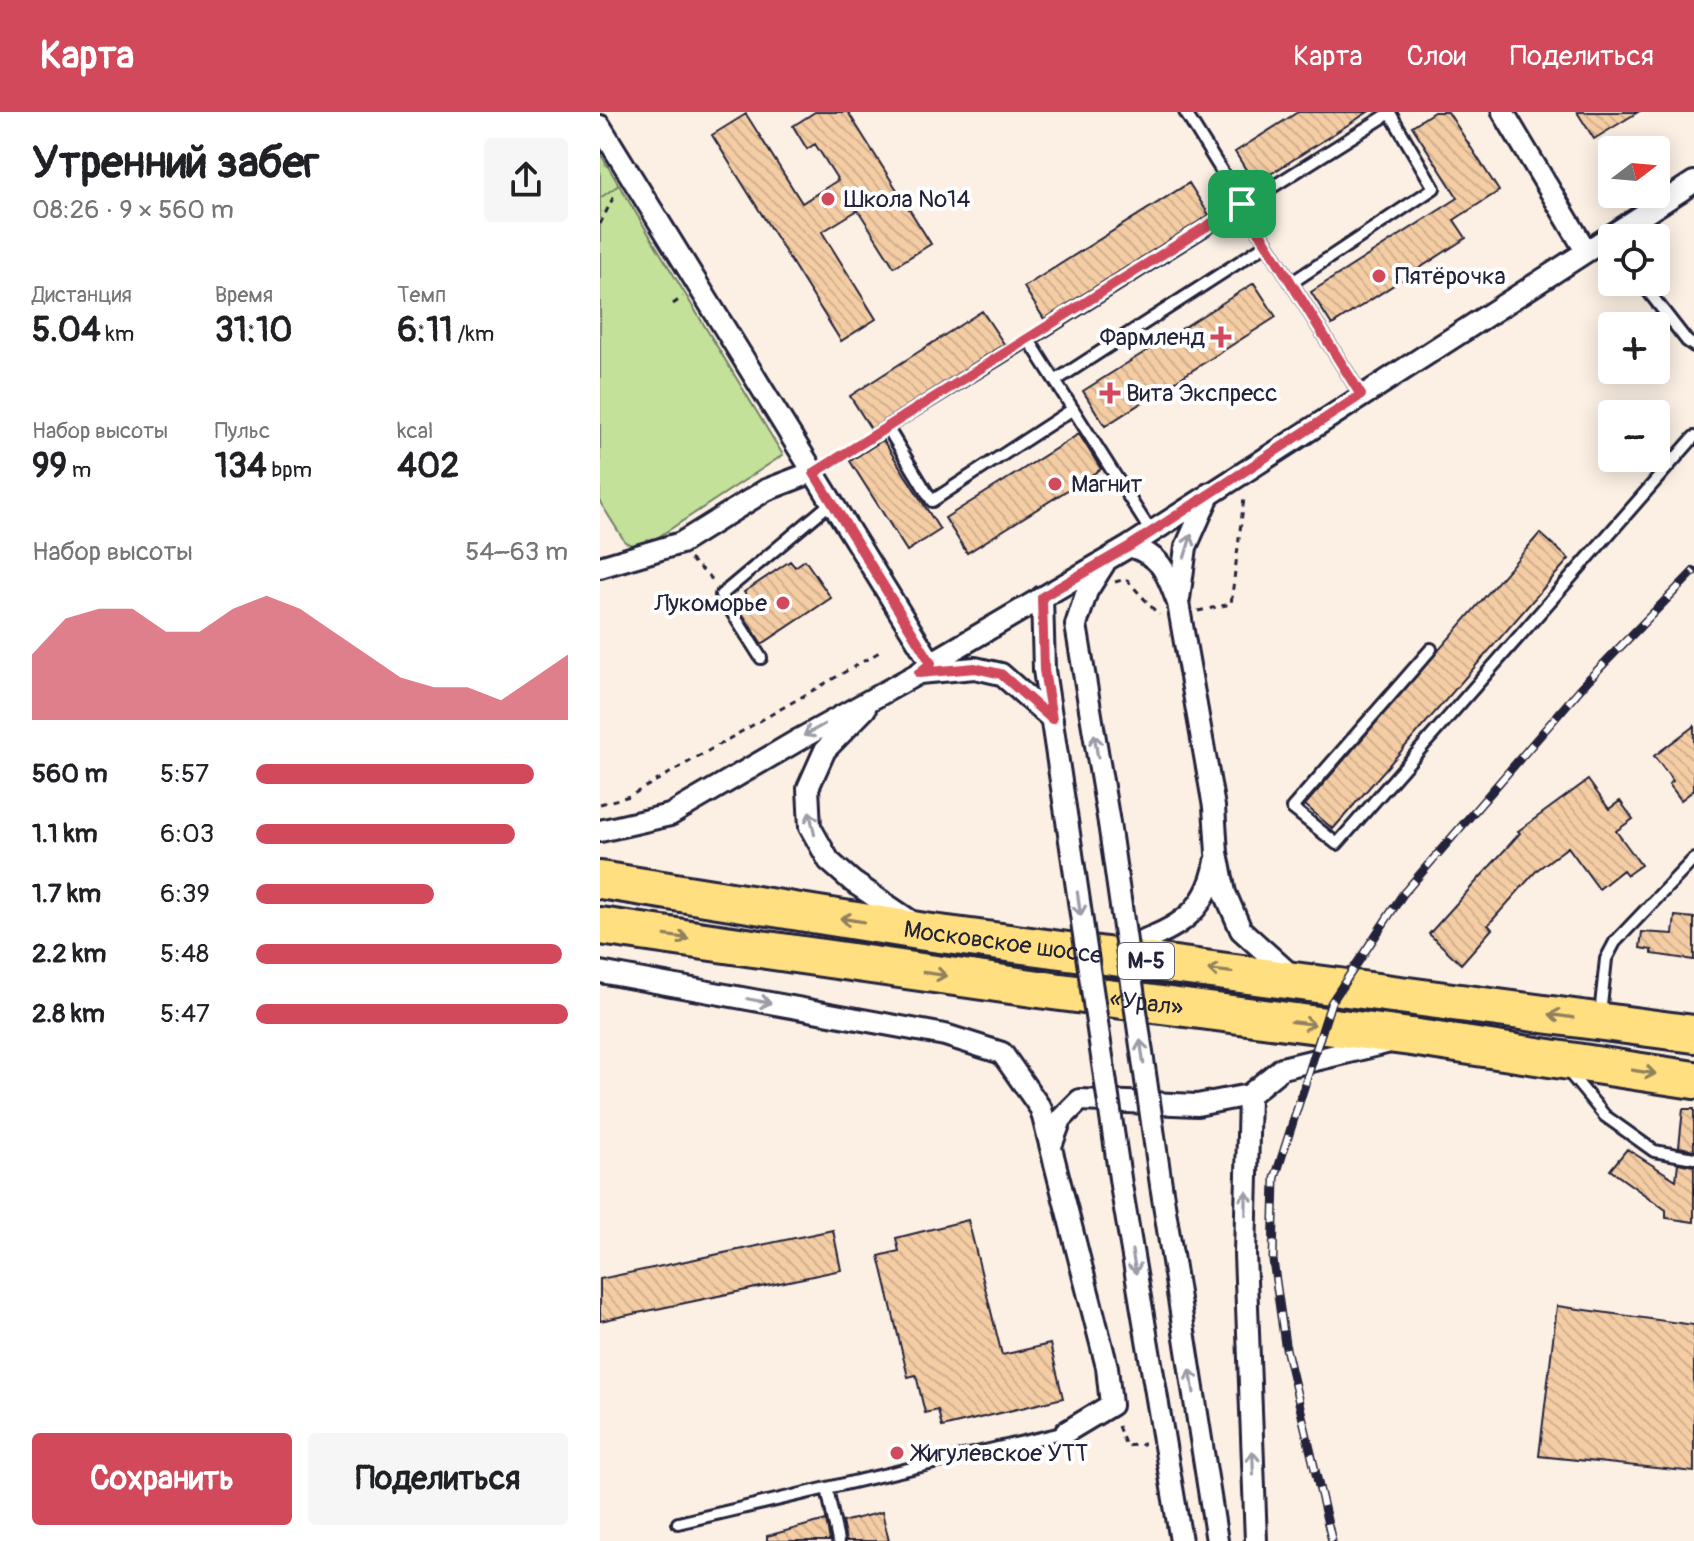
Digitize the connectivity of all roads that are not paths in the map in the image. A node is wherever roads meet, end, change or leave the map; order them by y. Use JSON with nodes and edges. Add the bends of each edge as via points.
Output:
{"nodes":[{"id":1,"x":1185,"y":112,"type":"edge"},
{"id":2,"x":1391,"y":112,"type":"edge"},
{"id":3,"x":1503,"y":112,"type":"edge"},
{"id":4,"x":600,"y":126,"type":"edge"},
{"id":5,"x":1694,"y":182,"type":"edge"},
{"id":6,"x":1242,"y":204,"type":"junction"},
{"id":7,"x":1634,"y":224,"type":"edge"},
{"id":8,"x":1267,"y":244,"type":"junction"},
{"id":9,"x":1598,"y":246,"type":"edge"},
{"id":10,"x":1586,"y":251,"type":"junction"},
{"id":11,"x":1291,"y":283,"type":"junction"},
{"id":12,"x":1652,"y":296,"type":"edge"},
{"id":13,"x":1029,"y":340,"type":"junction"},
{"id":14,"x":1694,"y":346,"type":"edge"},
{"id":15,"x":1055,"y":381,"type":"junction"},
{"id":16,"x":1361,"y":395,"type":"junction"},
{"id":17,"x":1073,"y":409,"type":"junction"},
{"id":18,"x":1694,"y":437,"type":"edge"},
{"id":19,"x":813,"y":472,"type":"junction"},
{"id":20,"x":1210,"y":492,"type":"junction"},
{"id":21,"x":832,"y":502,"type":"junction"},
{"id":22,"x":1151,"y":532,"type":"junction"},
{"id":23,"x":1130,"y":546,"type":"junction"},
{"id":24,"x":1111,"y":556,"type":"junction"},
{"id":25,"x":602,"y":568,"type":"edge"},
{"id":26,"x":1042,"y":597,"type":"junction"},
{"id":27,"x":1188,"y":607,"type":"junction"},
{"id":28,"x":1431,"y":649,"type":"dead end"},
{"id":29,"x":761,"y":658,"type":"dead end"},
{"id":30,"x":925,"y":668,"type":"junction"},
{"id":31,"x":882,"y":692,"type":"junction"},
{"id":32,"x":1052,"y":719,"type":"junction"},
{"id":33,"x":600,"y":831,"type":"edge"},
{"id":34,"x":1217,"y":853,"type":"junction"},
{"id":35,"x":1694,"y":859,"type":"edge"},
{"id":36,"x":600,"y":880,"type":"edge"},
{"id":37,"x":600,"y":926,"type":"edge"},
{"id":38,"x":925,"y":932,"type":"junction"},
{"id":39,"x":1103,"y":955,"type":"junction"},
{"id":40,"x":600,"y":972,"type":"edge"},
{"id":41,"x":1298,"y":981,"type":"junction"},
{"id":42,"x":1599,"y":1021,"type":"junction"},
{"id":43,"x":1694,"y":1034,"type":"edge"},
{"id":44,"x":1411,"y":1037,"type":"junction"},
{"id":45,"x":1558,"y":1059,"type":"junction"},
{"id":46,"x":1694,"y":1080,"type":"edge"},
{"id":47,"x":1249,"y":1095,"type":"junction"},
{"id":48,"x":1051,"y":1146,"type":"junction"},
{"id":49,"x":1694,"y":1158,"type":"edge"},
{"id":50,"x":1066,"y":1432,"type":"joint"},
{"id":51,"x":827,"y":1488,"type":"junction"},
{"id":52,"x":678,"y":1523,"type":"dead end"},
{"id":53,"x":838,"y":1541,"type":"edge"},
{"id":54,"x":1181,"y":1541,"type":"edge"},
{"id":55,"x":1217,"y":1541,"type":"edge"},
{"id":56,"x":1256,"y":1541,"type":"edge"}],
"edges":[{"from":1,"to":6,"type":"lane"},
{"from":2,"to":6,"type":"lane"},
{"from":2,"to":11,"type":"lane","via":[[1434,188]]},
{"from":3,"to":10,"type":"street"},
{"from":4,"to":19,"type":"street"},
{"from":5,"to":7,"type":"street"},
{"from":6,"to":8,"type":"lane"},
{"from":6,"to":13,"type":"lane"},
{"from":8,"to":11,"type":"lane"},
{"from":8,"to":15,"type":"lane"},
{"from":9,"to":10,"type":"street"},
{"from":10,"to":16,"type":"street"},
{"from":11,"to":16,"type":"lane"},
{"from":12,"to":14,"type":"lane"},
{"from":13,"to":15,"type":"lane"},
{"from":13,"to":17,"type":"lane","via":[[887,427],[932,501]]},
{"from":15,"to":17,"type":"lane"},
{"from":16,"to":20,"type":"street"},
{"from":17,"to":22,"type":"lane"},
{"from":18,"to":28,"type":"lane","via":[[1337,844],[1292,808]]},
{"from":19,"to":21,"type":"street"},
{"from":19,"to":25,"type":"street","via":[[766,490],[681,543]]},
{"from":20,"to":22,"type":"street"},
{"from":27,"to":20,"type":"street","one_way":true,"via":[[1186,547]]},
{"from":21,"to":29,"type":"lane","via":[[721,595]]},
{"from":21,"to":30,"type":"street"},
{"from":22,"to":23,"type":"street"},
{"from":23,"to":24,"type":"street"},
{"from":23,"to":27,"type":"street","via":[[1150,552]]},
{"from":24,"to":26,"type":"street"},
{"from":55,"to":24,"type":"street","one_way":true,"bridge":true,"via":[[1076,625],[1087,591]]},
{"from":26,"to":30,"type":"street"},
{"from":26,"to":32,"type":"street"},
{"from":27,"to":34,"type":"street"},
{"from":30,"to":31,"type":"street"},
{"from":30,"to":32,"type":"street","via":[[1001,674]]},
{"from":31,"to":33,"type":"street","one_way":true,"via":[[670,815]]},
{"from":38,"to":31,"type":"street","one_way":true,"via":[[829,861],[810,827],[808,788],[825,750]]},
{"from":32,"to":54,"type":"street","one_way":true,"bridge":true,"via":[[1121,1185]]},
{"from":34,"to":39,"type":"street","via":[[1212,884],[1197,909],[1167,932]]},
{"from":34,"to":41,"type":"street","via":[[1225,893],[1241,930]]},
{"from":35,"to":42,"type":"lane","via":[[1615,942],[1606,959]]},
{"from":38,"to":36,"type":"highway","name":"Московское шоссе","number":"М-5","one_way":true},
{"from":37,"to":44,"type":"highway","name":"«Урал»","number":"М-5","one_way":true},
{"from":38,"to":39,"type":"highway","name":"Московское шоссе","number":"М-5"},
{"from":41,"to":39,"type":"highway","name":"Московское шоссе","number":"М-5","one_way":true},
{"from":40,"to":48,"type":"street","one_way":true,"via":[[945,1035],[1002,1053],[1041,1109]]},
{"from":42,"to":41,"type":"highway","name":"Московское шоссе","number":"М-5","one_way":true},
{"from":42,"to":43,"type":"highway","name":"Московское шоссе","number":"М-5"},
{"from":44,"to":45,"type":"highway","name":"«Урал»","number":"М-5"},
{"from":44,"to":47,"type":"street","via":[[1282,1068]]},
{"from":45,"to":46,"type":"highway","name":"«Урал»","number":"М-5","one_way":true},
{"from":45,"to":49,"type":"lane","via":[[1605,1116],[1654,1151]]},
{"from":47,"to":48,"type":"street","via":[[1197,1105],[1080,1100],[1061,1119]]},
{"from":56,"to":47,"type":"street","one_way":true,"via":[[1245,1254]]},
{"from":48,"to":50,"type":"street","via":[[1107,1367],[1111,1405]]},
{"from":50,"to":51,"type":"lane"},
{"from":51,"to":52,"type":"lane"},
{"from":51,"to":53,"type":"lane"}]}
